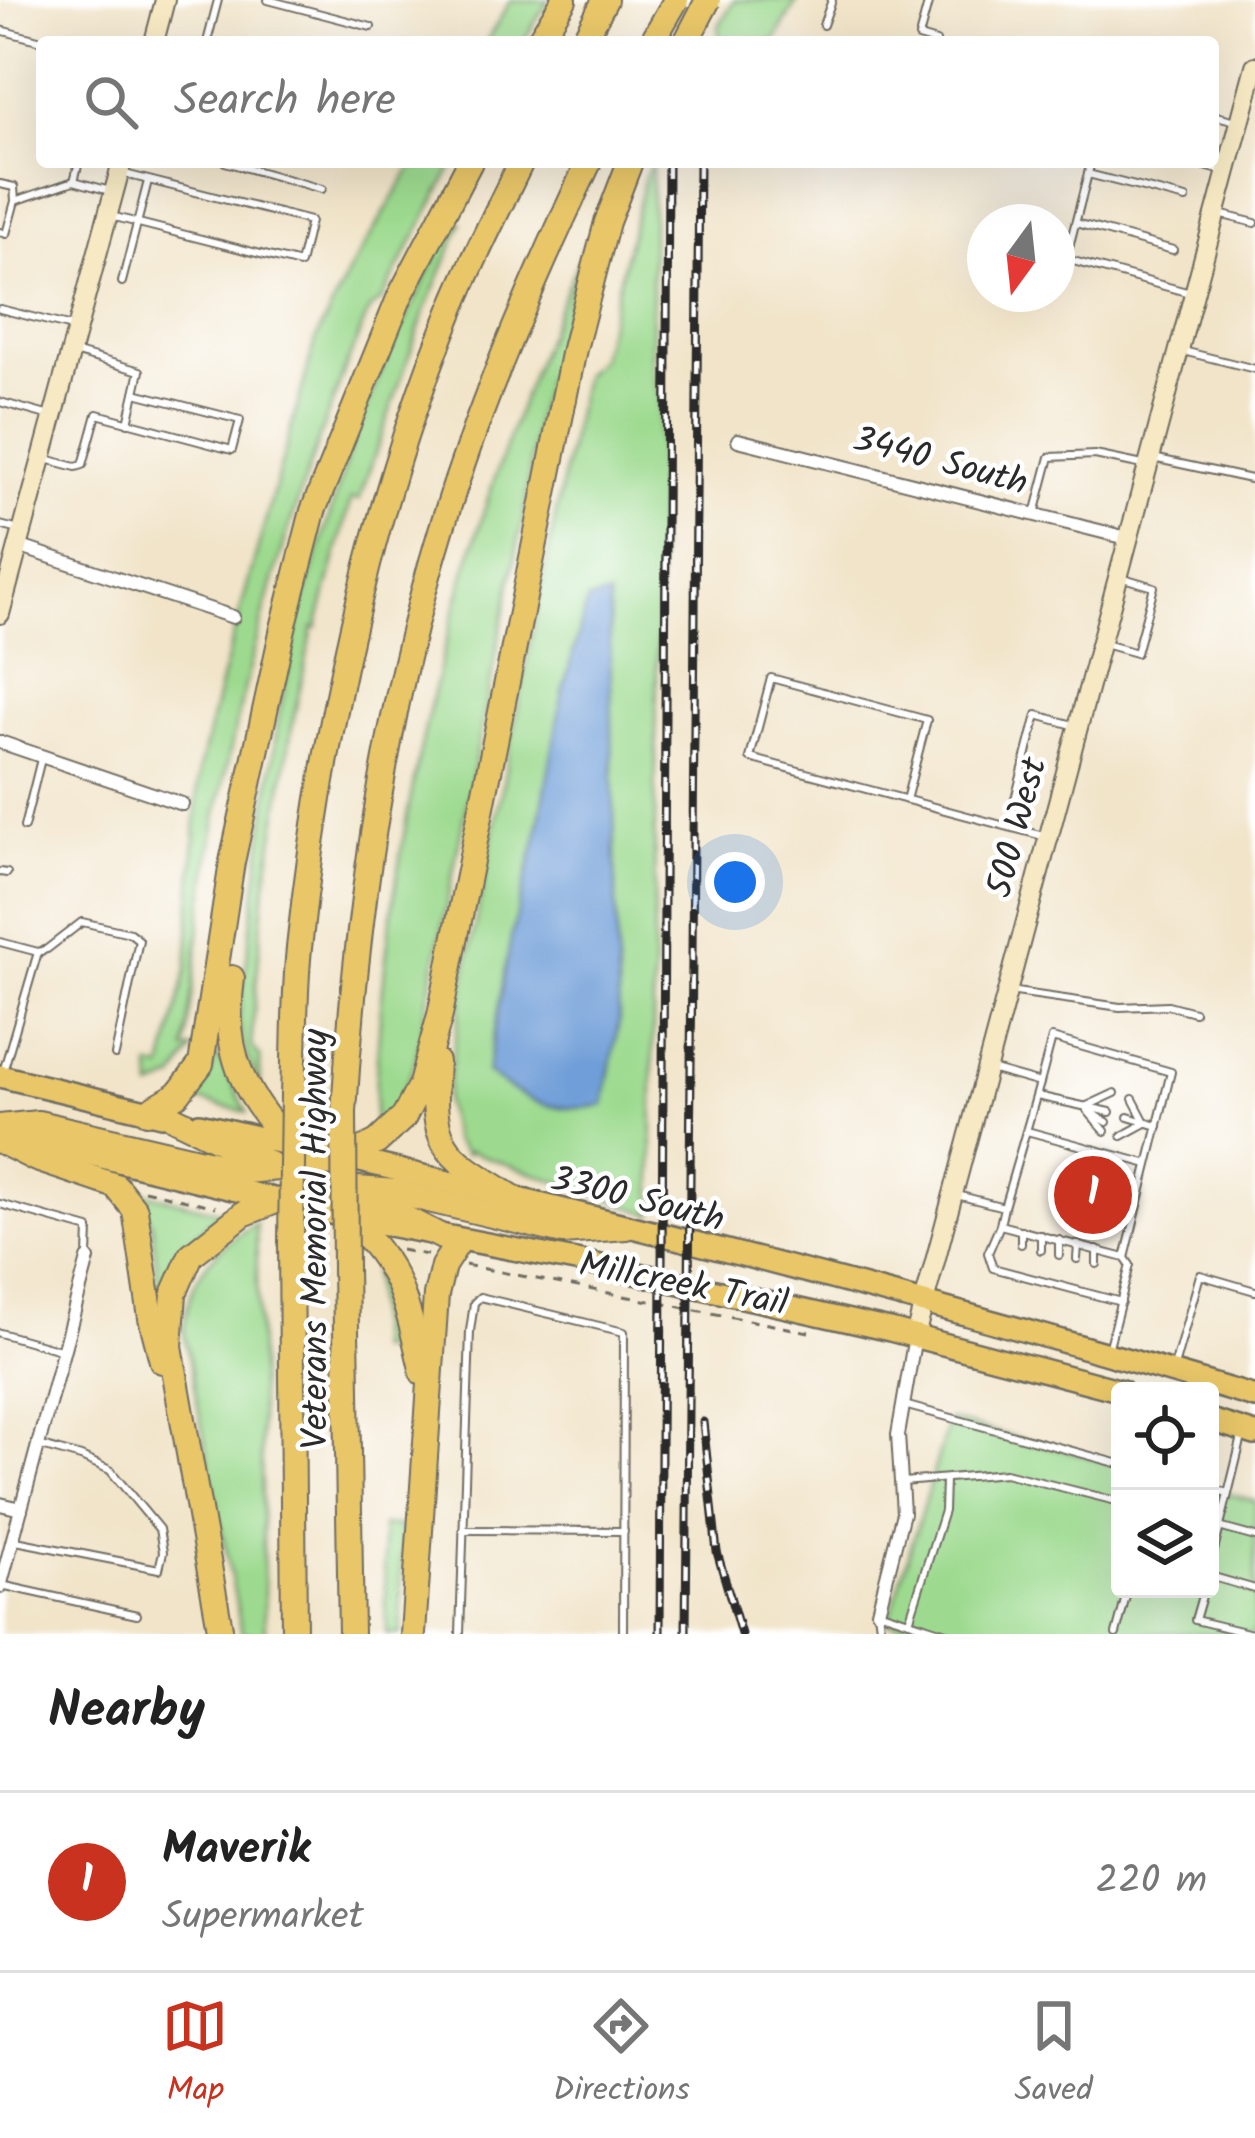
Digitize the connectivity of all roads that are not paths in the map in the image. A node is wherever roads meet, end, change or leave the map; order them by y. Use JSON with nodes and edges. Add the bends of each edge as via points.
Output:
{"nodes":[{"id":1,"x":166,"y":0,"type":"edge"},
{"id":2,"x":218,"y":0,"type":"edge"},
{"id":3,"x":268,"y":0,"type":"edge"},
{"id":4,"x":564,"y":0,"type":"edge"},
{"id":5,"x":605,"y":0,"type":"edge"},
{"id":6,"x":676,"y":0,"type":"edge"},
{"id":7,"x":708,"y":0,"type":"edge"},
{"id":8,"x":832,"y":0,"type":"edge"},
{"id":9,"x":914,"y":0,"type":"edge"},
{"id":10,"x":929,"y":2,"type":"edge"},
{"id":11,"x":823,"y":25,"type":"dead end"},
{"id":12,"x":371,"y":27,"type":"dead end"},
{"id":13,"x":0,"y":30,"type":"edge"},
{"id":14,"x":156,"y":36,"type":"edge"},
{"id":15,"x":209,"y":36,"type":"edge"},
{"id":16,"x":542,"y":36,"type":"edge"},
{"id":17,"x":586,"y":36,"type":"edge"},
{"id":18,"x":655,"y":36,"type":"edge"},
{"id":19,"x":689,"y":36,"type":"edge"},
{"id":20,"x":920,"y":36,"type":"edge"},
{"id":21,"x":36,"y":39,"type":"edge"},
{"id":22,"x":1255,"y":66,"type":"edge"},
{"id":23,"x":1219,"y":117,"type":"edge"},
{"id":24,"x":1240,"y":122,"type":"junction"},
{"id":25,"x":77,"y":168,"type":"edge"},
{"id":26,"x":247,"y":168,"type":"edge"},
{"id":27,"x":467,"y":168,"type":"edge"},
{"id":28,"x":517,"y":168,"type":"edge"},
{"id":29,"x":586,"y":168,"type":"edge"},
{"id":30,"x":628,"y":168,"type":"edge"},
{"id":31,"x":1089,"y":168,"type":"edge"},
{"id":32,"x":1212,"y":168,"type":"edge"},
{"id":33,"x":1227,"y":172,"type":"junction"},
{"id":34,"x":1088,"y":173,"type":"junction"},
{"id":35,"x":118,"y":175,"type":"edge"},
{"id":36,"x":148,"y":180,"type":"junction"},
{"id":37,"x":74,"y":181,"type":"junction"},
{"id":38,"x":0,"y":184,"type":"edge"},
{"id":39,"x":322,"y":188,"type":"dead end"},
{"id":40,"x":1186,"y":199,"type":"dead end"},
{"id":41,"x":15,"y":201,"type":"junction"},
{"id":42,"x":1216,"y":213,"type":"junction"},
{"id":43,"x":108,"y":215,"type":"junction"},
{"id":44,"x":137,"y":223,"type":"junction"},
{"id":45,"x":1076,"y":223,"type":"junction"},
{"id":46,"x":1255,"y":223,"type":"edge"},
{"id":47,"x":3,"y":233,"type":"edge"},
{"id":48,"x":1174,"y":250,"type":"dead end"},
{"id":49,"x":122,"y":282,"type":"dead end"},
{"id":50,"x":1193,"y":294,"type":"junction"},
{"id":51,"x":0,"y":309,"type":"edge"},
{"id":52,"x":77,"y":328,"type":"junction"},
{"id":53,"x":1178,"y":350,"type":"junction"},
{"id":54,"x":71,"y":351,"type":"junction"},
{"id":55,"x":1255,"y":369,"type":"edge"},
{"id":56,"x":135,"y":393,"type":"junction"},
{"id":57,"x":0,"y":402,"type":"edge"},
{"id":58,"x":53,"y":416,"type":"junction"},
{"id":59,"x":128,"y":423,"type":"junction"},
{"id":60,"x":738,"y":440,"type":"dead end"},
{"id":61,"x":42,"y":458,"type":"junction"},
{"id":62,"x":1148,"y":462,"type":"junction"},
{"id":63,"x":1255,"y":480,"type":"edge"},
{"id":64,"x":1036,"y":514,"type":"junction"},
{"id":65,"x":0,"y":525,"type":"edge"},
{"id":66,"x":20,"y":538,"type":"junction"},
{"id":67,"x":1127,"y":538,"type":"junction"},
{"id":68,"x":5,"y":575,"type":"edge"},
{"id":69,"x":1117,"y":576,"type":"junction"},
{"id":70,"x":0,"y":614,"type":"edge"},
{"id":71,"x":233,"y":617,"type":"dead end"},
{"id":72,"x":1099,"y":643,"type":"junction"},
{"id":73,"x":1076,"y":725,"type":"junction"},
{"id":74,"x":260,"y":737,"type":"junction"},
{"id":75,"x":0,"y":742,"type":"edge"},
{"id":76,"x":43,"y":754,"type":"junction"},
{"id":77,"x":906,"y":800,"type":"junction"},
{"id":78,"x":182,"y":804,"type":"dead end"},
{"id":79,"x":1008,"y":826,"type":"junction"},
{"id":80,"x":24,"y":827,"type":"dead end"},
{"id":81,"x":1046,"y":836,"type":"junction"},
{"id":82,"x":0,"y":942,"type":"edge"},
{"id":83,"x":38,"y":952,"type":"junction"},
{"id":84,"x":1006,"y":989,"type":"junction"},
{"id":85,"x":1194,"y":1012,"type":"dead end"},
{"id":86,"x":440,"y":1015,"type":"junction"},
{"id":87,"x":115,"y":1055,"type":"dead end"},
{"id":88,"x":984,"y":1067,"type":"junction"},
{"id":89,"x":1,"y":1076,"type":"edge"},
{"id":90,"x":1040,"y":1083,"type":"junction"},
{"id":91,"x":1037,"y":1096,"type":"junction"},
{"id":92,"x":1114,"y":1097,"type":"dead end"},
{"id":93,"x":1132,"y":1102,"type":"dead end"},
{"id":94,"x":1084,"y":1108,"type":"junction"},
{"id":95,"x":147,"y":1112,"type":"junction"},
{"id":96,"x":1110,"y":1112,"type":"dead end"},
{"id":97,"x":1128,"y":1117,"type":"dead end"},
{"id":98,"x":174,"y":1118,"type":"junction"},
{"id":99,"x":1146,"y":1123,"type":"junction"},
{"id":100,"x":1106,"y":1126,"type":"dead end"},
{"id":101,"x":1157,"y":1126,"type":"junction"},
{"id":102,"x":1027,"y":1131,"type":"junction"},
{"id":103,"x":1124,"y":1131,"type":"dead end"},
{"id":104,"x":0,"y":1134,"type":"edge"},
{"id":105,"x":290,"y":1144,"type":"junction"},
{"id":106,"x":347,"y":1159,"type":"junction"},
{"id":107,"x":1148,"y":1164,"type":"junction"},
{"id":108,"x":280,"y":1170,"type":"junction"},
{"id":109,"x":315,"y":1179,"type":"junction"},
{"id":110,"x":346,"y":1188,"type":"junction"},
{"id":111,"x":950,"y":1193,"type":"junction"},
{"id":112,"x":517,"y":1200,"type":"junction"},
{"id":113,"x":276,"y":1201,"type":"junction"},
{"id":114,"x":0,"y":1204,"type":"edge"},
{"id":115,"x":1004,"y":1208,"type":"junction"},
{"id":116,"x":347,"y":1217,"type":"junction"},
{"id":117,"x":1000,"y":1225,"type":"junction"},
{"id":118,"x":626,"y":1227,"type":"junction"},
{"id":119,"x":1022,"y":1230,"type":"junction"},
{"id":120,"x":1040,"y":1235,"type":"junction"},
{"id":121,"x":1059,"y":1240,"type":"junction"},
{"id":122,"x":442,"y":1244,"type":"junction"},
{"id":123,"x":1021,"y":1244,"type":"dead end"},
{"id":124,"x":1078,"y":1245,"type":"junction"},
{"id":125,"x":1040,"y":1250,"type":"dead end"},
{"id":126,"x":1097,"y":1250,"type":"junction"},
{"id":127,"x":1059,"y":1255,"type":"dead end"},
{"id":128,"x":1125,"y":1258,"type":"junction"},
{"id":129,"x":88,"y":1259,"type":"joint"},
{"id":130,"x":1077,"y":1259,"type":"dead end"},
{"id":131,"x":1021,"y":1262,"type":"dead end"},
{"id":132,"x":1097,"y":1264,"type":"dead end"},
{"id":133,"x":1039,"y":1267,"type":"dead end"},
{"id":134,"x":1058,"y":1272,"type":"dead end"},
{"id":135,"x":1021,"y":1275,"type":"junction"},
{"id":136,"x":1076,"y":1277,"type":"dead end"},
{"id":137,"x":1039,"y":1280,"type":"junction"},
{"id":138,"x":1096,"y":1282,"type":"dead end"},
{"id":139,"x":1057,"y":1285,"type":"junction"},
{"id":140,"x":1076,"y":1290,"type":"junction"},
{"id":141,"x":1255,"y":1291,"type":"edge"},
{"id":142,"x":1096,"y":1295,"type":"junction"},
{"id":143,"x":1121,"y":1302,"type":"junction"},
{"id":144,"x":921,"y":1305,"type":"junction"},
{"id":145,"x":0,"y":1333,"type":"edge"},
{"id":146,"x":915,"y":1336,"type":"junction"},
{"id":147,"x":63,"y":1351,"type":"junction"},
{"id":148,"x":1107,"y":1354,"type":"junction"},
{"id":149,"x":1172,"y":1373,"type":"junction"},
{"id":150,"x":1111,"y":1388,"type":"edge"},
{"id":151,"x":428,"y":1392,"type":"junction"},
{"id":152,"x":1254,"y":1392,"type":"edge"},
{"id":153,"x":901,"y":1404,"type":"junction"},
{"id":154,"x":1219,"y":1423,"type":"edge"},
{"id":155,"x":1249,"y":1432,"type":"edge"},
{"id":156,"x":38,"y":1445,"type":"junction"},
{"id":157,"x":188,"y":1455,"type":"junction"},
{"id":158,"x":1111,"y":1462,"type":"edge"},
{"id":159,"x":946,"y":1480,"type":"junction"},
{"id":160,"x":903,"y":1482,"type":"junction"},
{"id":161,"x":1214,"y":1490,"type":"edge"},
{"id":162,"x":1228,"y":1493,"type":"junction"},
{"id":163,"x":1111,"y":1500,"type":"edge"},
{"id":164,"x":0,"y":1504,"type":"edge"},
{"id":165,"x":21,"y":1509,"type":"junction"},
{"id":166,"x":1220,"y":1527,"type":"junction"},
{"id":167,"x":464,"y":1530,"type":"junction"},
{"id":168,"x":624,"y":1531,"type":"junction"},
{"id":169,"x":1219,"y":1532,"type":"edge"},
{"id":170,"x":1255,"y":1537,"type":"edge"},
{"id":171,"x":13,"y":1540,"type":"junction"},
{"id":172,"x":1219,"y":1575,"type":"edge"},
{"id":173,"x":0,"y":1586,"type":"edge"},
{"id":174,"x":1255,"y":1589,"type":"edge"},
{"id":175,"x":1126,"y":1598,"type":"edge"},
{"id":176,"x":1202,"y":1598,"type":"edge"},
{"id":177,"x":878,"y":1611,"type":"junction"},
{"id":178,"x":137,"y":1615,"type":"dead end"},
{"id":179,"x":909,"y":1621,"type":"junction"},
{"id":180,"x":221,"y":1634,"type":"edge"},
{"id":181,"x":294,"y":1634,"type":"edge"},
{"id":182,"x":351,"y":1634,"type":"edge"},
{"id":183,"x":413,"y":1634,"type":"edge"},
{"id":184,"x":460,"y":1634,"type":"edge"},
{"id":185,"x":623,"y":1634,"type":"edge"},
{"id":186,"x":881,"y":1634,"type":"edge"},
{"id":187,"x":950,"y":1634,"type":"edge"},
{"id":188,"x":1116,"y":1634,"type":"edge"},
{"id":189,"x":1252,"y":1634,"type":"edge"}],
"edges":[{"from":1,"to":14,"type":"main road"},
{"from":2,"to":15,"type":"lane"},
{"from":3,"to":12,"type":"lane"},
{"from":4,"to":16,"type":"highway"},
{"from":5,"to":17,"type":"highway"},
{"from":6,"to":18,"type":"highway","bridge":true},
{"from":7,"to":19,"type":"highway","bridge":true},
{"from":8,"to":11,"type":"lane"},
{"from":9,"to":10,"type":"lane"},
{"from":10,"to":20,"type":"lane"},
{"from":13,"to":21,"type":"lane"},
{"from":22,"to":24,"type":"main road","name":"500 West"},
{"from":23,"to":24,"type":"lane"},
{"from":24,"to":33,"type":"main road","name":"500 West"},
{"from":25,"to":37,"type":"lane"},
{"from":26,"to":39,"type":"lane"},
{"from":27,"to":74,"type":"highway","via":[[400,296],[328,469]]},
{"from":28,"to":181,"type":"highway","name":"Veterans Memorial Highway","bridge":true,"via":[[447,320],[395,471],[321,790],[299,951],[293,1094]]},
{"from":29,"to":182,"type":"highway","name":"Veterans Memorial Highway","bridge":true,"via":[[469,443],[412,639],[369,854],[344,1112]]},
{"from":30,"to":86,"type":"highway","via":[[574,349]]},
{"from":31,"to":34,"type":"lane"},
{"from":32,"to":33,"type":"lane"},
{"from":33,"to":42,"type":"main road","name":"500 West"},
{"from":34,"to":40,"type":"lane"},
{"from":34,"to":45,"type":"lane"},
{"from":35,"to":36,"type":"lane"},
{"from":35,"to":37,"type":"lane"},
{"from":35,"to":43,"type":"main road"},
{"from":36,"to":44,"type":"lane"},
{"from":36,"to":44,"type":"lane","via":[[310,221],[300,264]]},
{"from":37,"to":41,"type":"lane"},
{"from":38,"to":41,"type":"lane","via":[[14,187]]},
{"from":41,"to":47,"type":"lane"},
{"from":42,"to":46,"type":"lane"},
{"from":42,"to":50,"type":"main road","name":"500 West"},
{"from":43,"to":44,"type":"lane"},
{"from":43,"to":52,"type":"main road"},
{"from":44,"to":49,"type":"lane"},
{"from":45,"to":48,"type":"lane"},
{"from":45,"to":50,"type":"lane","via":[[1066,259]]},
{"from":50,"to":53,"type":"main road","name":"500 West"},
{"from":51,"to":52,"type":"lane"},
{"from":52,"to":54,"type":"main road"},
{"from":53,"to":55,"type":"lane"},
{"from":53,"to":62,"type":"main road","name":"500 West"},
{"from":54,"to":56,"type":"lane","via":[[140,370]]},
{"from":54,"to":58,"type":"main road"},
{"from":56,"to":59,"type":"lane"},
{"from":56,"to":59,"type":"lane","via":[[240,420],[232,450]]},
{"from":57,"to":58,"type":"lane"},
{"from":58,"to":61,"type":"main road"},
{"from":59,"to":61,"type":"lane","via":[[97,414],[83,465]]},
{"from":60,"to":64,"type":"street","name":"3440 South"},
{"from":61,"to":66,"type":"main road"},
{"from":62,"to":63,"type":"lane"},
{"from":62,"to":64,"type":"lane","via":[[1050,457]]},
{"from":62,"to":67,"type":"main road","name":"500 West"},
{"from":64,"to":67,"type":"street","name":"3440 South"},
{"from":65,"to":66,"type":"lane"},
{"from":66,"to":68,"type":"main road"},
{"from":66,"to":71,"type":"street"},
{"from":67,"to":69,"type":"main road","name":"500 West"},
{"from":68,"to":70,"type":"main road"},
{"from":69,"to":72,"type":"main road","name":"500 West"},
{"from":69,"to":72,"type":"lane","via":[[1154,586],[1148,609],[1136,653]]},
{"from":72,"to":73,"type":"main road","name":"500 West"},
{"from":73,"to":79,"type":"lane","via":[[1037,715]]},
{"from":73,"to":81,"type":"main road","name":"500 West"},
{"from":74,"to":95,"type":"highway","via":[[201,1064],[178,1094]]},
{"from":74,"to":105,"type":"highway","via":[[229,1035],[245,1086]]},
{"from":75,"to":76,"type":"street"},
{"from":76,"to":78,"type":"street"},
{"from":76,"to":80,"type":"lane"},
{"from":77,"to":77,"type":"lane","via":[[750,758],[771,678],[927,720]]},
{"from":77,"to":79,"type":"lane"},
{"from":79,"to":81,"type":"lane"},
{"from":81,"to":84,"type":"main road","name":"500 West"},
{"from":82,"to":83,"type":"lane"},
{"from":83,"to":87,"type":"lane","via":[[82,922],[139,940]]},
{"from":83,"to":89,"type":"lane"},
{"from":84,"to":85,"type":"lane"},
{"from":84,"to":88,"type":"main road","name":"500 West"},
{"from":86,"to":106,"type":"highway","via":[[414,1101],[390,1132]]},
{"from":86,"to":112,"type":"highway","via":[[434,1117],[442,1143],[458,1163]]},
{"from":88,"to":90,"type":"lane"},
{"from":88,"to":111,"type":"main road","name":"500 West"},
{"from":89,"to":95,"type":"main road","name":"3300 South"},
{"from":90,"to":91,"type":"lane"},
{"from":90,"to":101,"type":"lane","via":[[1052,1038],[1171,1072]]},
{"from":91,"to":94,"type":"lane"},
{"from":91,"to":102,"type":"lane"},
{"from":92,"to":94,"type":"lane"},
{"from":93,"to":99,"type":"lane"},
{"from":94,"to":96,"type":"lane"},
{"from":94,"to":100,"type":"lane"},
{"from":95,"to":98,"type":"main road","name":"3300 South"},
{"from":97,"to":99,"type":"lane"},
{"from":98,"to":105,"type":"main road","name":"3300 South"},
{"from":98,"to":108,"type":"highway"},
{"from":99,"to":101,"type":"lane"},
{"from":99,"to":103,"type":"lane"},
{"from":101,"to":107,"type":"lane"},
{"from":102,"to":107,"type":"lane"},
{"from":102,"to":115,"type":"lane"},
{"from":104,"to":108,"type":"highway","via":[[38,1123],[218,1166]]},
{"from":104,"to":113,"type":"main road","name":"3300 South"},
{"from":104,"to":157,"type":"highway","via":[[37,1159],[116,1186],[135,1210],[151,1318]]},
{"from":105,"to":106,"type":"main road","name":"3300 South"},
{"from":105,"to":109,"type":"highway"},
{"from":106,"to":109,"type":"highway"},
{"from":106,"to":112,"type":"main road","name":"3300 South"},
{"from":107,"to":128,"type":"lane"},
{"from":108,"to":109,"type":"highway"},
{"from":109,"to":110,"type":"highway"},
{"from":109,"to":113,"type":"highway"},
{"from":109,"to":116,"type":"highway"},
{"from":110,"to":118,"type":"highway","via":[[563,1232]]},
{"from":110,"to":122,"type":"highway"},
{"from":111,"to":115,"type":"lane"},
{"from":111,"to":144,"type":"main road","name":"500 West"},
{"from":112,"to":118,"type":"main road","name":"3300 South"},
{"from":113,"to":116,"type":"main road","name":"3300 South"},
{"from":113,"to":157,"type":"highway","via":[[243,1214],[191,1255],[174,1294],[170,1346]]},
{"from":114,"to":129,"type":"lane","via":[[89,1229]]},
{"from":115,"to":117,"type":"lane"},
{"from":116,"to":122,"type":"main road","name":"3300 South"},
{"from":116,"to":151,"type":"highway","via":[[399,1282]]},
{"from":117,"to":119,"type":"lane"},
{"from":117,"to":135,"type":"lane","via":[[988,1253],[992,1268]]},
{"from":118,"to":144,"type":"main road","name":"3300 South"},
{"from":119,"to":120,"type":"lane"},
{"from":119,"to":123,"type":"lane"},
{"from":120,"to":121,"type":"lane"},
{"from":120,"to":125,"type":"lane"},
{"from":121,"to":124,"type":"lane"},
{"from":121,"to":127,"type":"lane"},
{"from":122,"to":146,"type":"main road","name":"3300 South","via":[[617,1269]]},
{"from":122,"to":151,"type":"highway"},
{"from":124,"to":126,"type":"lane"},
{"from":124,"to":130,"type":"lane"},
{"from":126,"to":128,"type":"lane"},
{"from":126,"to":132,"type":"lane"},
{"from":128,"to":143,"type":"lane"},
{"from":129,"to":147,"type":"street"},
{"from":131,"to":135,"type":"lane"},
{"from":133,"to":137,"type":"lane"},
{"from":134,"to":139,"type":"lane"},
{"from":135,"to":137,"type":"lane"},
{"from":136,"to":140,"type":"lane"},
{"from":137,"to":139,"type":"lane"},
{"from":138,"to":142,"type":"lane"},
{"from":139,"to":140,"type":"lane"},
{"from":140,"to":142,"type":"lane"},
{"from":141,"to":149,"type":"lane","via":[[1200,1275]]},
{"from":142,"to":143,"type":"lane"},
{"from":143,"to":148,"type":"lane"},
{"from":144,"to":146,"type":"main road","name":"500 West"},
{"from":144,"to":148,"type":"main road","name":"3300 South"},
{"from":145,"to":147,"type":"lane"},
{"from":146,"to":150,"type":"main road","name":"3300 South"},
{"from":146,"to":153,"type":"street","name":"500 West"},
{"from":147,"to":156,"type":"street"},
{"from":148,"to":149,"type":"main road","name":"3300 South"},
{"from":149,"to":152,"type":"main road","name":"3300 South"},
{"from":151,"to":183,"type":"highway"},
{"from":152,"to":155,"type":"lane"},
{"from":153,"to":158,"type":"lane"},
{"from":153,"to":160,"type":"street","name":"500 West"},
{"from":154,"to":155,"type":"main road"},
{"from":155,"to":162,"type":"lane"},
{"from":156,"to":165,"type":"street"},
{"from":156,"to":171,"type":"lane","via":[[110,1470],[159,1529],[159,1569]]},
{"from":157,"to":180,"type":"highway"},
{"from":159,"to":160,"type":"lane"},
{"from":159,"to":163,"type":"lane","via":[[1005,1473]]},
{"from":159,"to":179,"type":"lane"},
{"from":160,"to":177,"type":"street","name":"500 West","via":[[903,1514]]},
{"from":161,"to":162,"type":"lane"},
{"from":162,"to":166,"type":"lane"},
{"from":164,"to":165,"type":"street"},
{"from":165,"to":171,"type":"street"},
{"from":166,"to":169,"type":"lane"},
{"from":166,"to":170,"type":"lane"},
{"from":167,"to":168,"type":"lane"},
{"from":167,"to":168,"type":"lane","via":[[470,1331],[480,1297],[625,1332]]},
{"from":167,"to":184,"type":"lane"},
{"from":168,"to":185,"type":"lane"},
{"from":171,"to":173,"type":"street"},
{"from":172,"to":174,"type":"lane"},
{"from":173,"to":178,"type":"lane"},
{"from":175,"to":188,"type":"lane"},
{"from":176,"to":189,"type":"lane","via":[[1196,1620]]},
{"from":177,"to":179,"type":"lane"},
{"from":177,"to":186,"type":"lane"},
{"from":179,"to":187,"type":"lane"}]}
